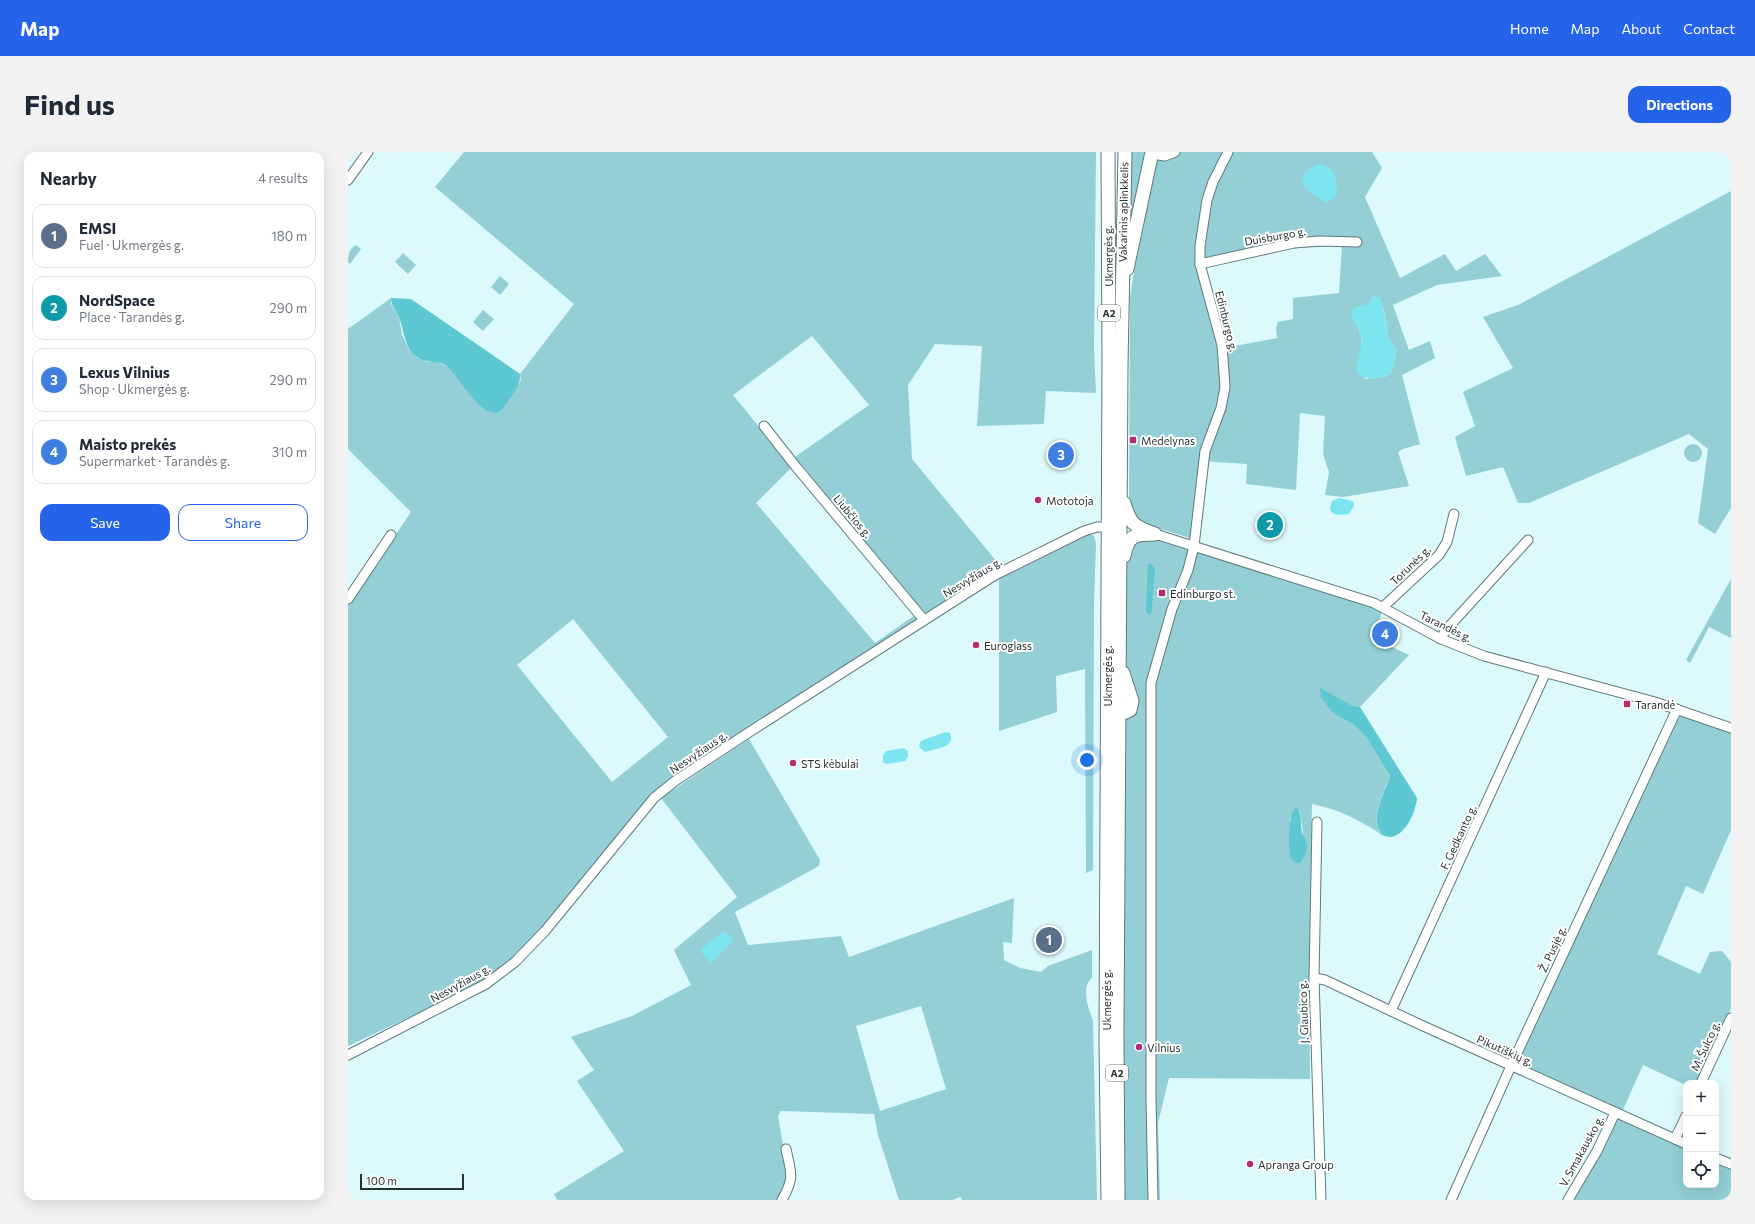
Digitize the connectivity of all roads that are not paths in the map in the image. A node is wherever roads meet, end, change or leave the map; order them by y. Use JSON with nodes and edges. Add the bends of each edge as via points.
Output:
{"nodes":[{"id":1,"x":368,"y":152,"type":"edge"},
{"id":2,"x":1108,"y":152,"type":"edge"},
{"id":3,"x":1114,"y":152,"type":"edge"},
{"id":4,"x":1125,"y":152,"type":"edge"},
{"id":5,"x":1175,"y":152,"type":"edge"},
{"id":6,"x":1228,"y":152,"type":"edge"},
{"id":7,"x":1152,"y":153,"type":"edge"},
{"id":8,"x":348,"y":180,"type":"edge"},
{"id":9,"x":1107,"y":199,"type":"junction"},
{"id":10,"x":1357,"y":242,"type":"dead end"},
{"id":11,"x":1200,"y":264,"type":"junction"},
{"id":12,"x":1122,"y":296,"type":"junction"},
{"id":13,"x":764,"y":426,"type":"dead end"},
{"id":14,"x":1120,"y":488,"type":"junction"},
{"id":15,"x":1454,"y":514,"type":"dead end"},
{"id":16,"x":1108,"y":527,"type":"junction"},
{"id":17,"x":1155,"y":534,"type":"junction"},
{"id":18,"x":391,"y":535,"type":"dead end"},
{"id":19,"x":1528,"y":540,"type":"dead end"},
{"id":20,"x":1194,"y":546,"type":"junction"},
{"id":21,"x":1120,"y":578,"type":"junction"},
{"id":22,"x":348,"y":599,"type":"edge"},
{"id":23,"x":1383,"y":607,"type":"junction"},
{"id":24,"x":924,"y":620,"type":"junction"},
{"id":25,"x":1441,"y":639,"type":"junction"},
{"id":26,"x":1546,"y":672,"type":"junction"},
{"id":27,"x":1107,"y":676,"type":"junction"},
{"id":28,"x":1677,"y":709,"type":"junction"},
{"id":29,"x":1119,"y":712,"type":"junction"},
{"id":30,"x":1731,"y":728,"type":"edge"},
{"id":31,"x":1317,"y":822,"type":"dead end"},
{"id":32,"x":1314,"y":978,"type":"junction"},
{"id":33,"x":1391,"y":1011,"type":"junction"},
{"id":34,"x":1731,"y":1018,"type":"edge"},
{"id":35,"x":348,"y":1055,"type":"edge"},
{"id":36,"x":1511,"y":1066,"type":"junction"},
{"id":37,"x":1702,"y":1080,"type":"edge"},
{"id":38,"x":1615,"y":1113,"type":"junction"},
{"id":39,"x":1683,"y":1123,"type":"edge"},
{"id":40,"x":1676,"y":1139,"type":"junction"},
{"id":41,"x":1683,"y":1142,"type":"edge"},
{"id":42,"x":786,"y":1149,"type":"dead end"},
{"id":43,"x":1719,"y":1159,"type":"edge"},
{"id":44,"x":1731,"y":1164,"type":"edge"},
{"id":45,"x":782,"y":1200,"type":"edge"},
{"id":46,"x":1108,"y":1200,"type":"edge"},
{"id":47,"x":1118,"y":1200,"type":"edge"},
{"id":48,"x":1153,"y":1200,"type":"edge"},
{"id":49,"x":1321,"y":1200,"type":"edge"},
{"id":50,"x":1451,"y":1200,"type":"edge"},
{"id":51,"x":1568,"y":1200,"type":"edge"}],
"edges":[{"from":1,"to":8,"type":"street"},
{"from":2,"to":9,"type":"highway","name":"Ukmergės g.","number":"A2"},
{"from":3,"to":9,"type":"highway","name":"Vakarinis aplinkkelis"},
{"from":4,"to":12,"type":"highway","name":"Vakarinis aplinkkelis"},
{"from":5,"to":7,"type":"street","via":[[1165,156]]},
{"from":6,"to":11,"type":"street","name":"Edinburgo g.","via":[[1207,200],[1201,228]]},
{"from":7,"to":12,"type":"highway","number":"A2"},
{"from":9,"to":16,"type":"highway","name":"Ukmergės g.","number":"A2"},
{"from":10,"to":11,"type":"street","name":"Duisburgo g.","via":[[1294,243]]},
{"from":11,"to":20,"type":"street","name":"Edinburgo g.","via":[[1222,345],[1226,387],[1206,451]]},
{"from":12,"to":14,"type":"highway","name":"Ukmergės g.","number":"A2"},
{"from":13,"to":24,"type":"street","name":"Liubčios g."},
{"from":14,"to":17,"type":"highway","via":[[1131,522]]},
{"from":14,"to":21,"type":"highway","name":"Ukmergės g.","number":"A2"},
{"from":15,"to":23,"type":"street","name":"Torunės g.","via":[[1448,542],[1439,555]]},
{"from":16,"to":24,"type":"street","name":"Nesvyžiaus g.","via":[[1084,531],[995,575]]},
{"from":16,"to":27,"type":"highway","name":"Ukmergės g.","number":"A2"},
{"from":17,"to":20,"type":"street","name":"Tarandės g."},
{"from":17,"to":21,"type":"highway","via":[[1137,535],[1129,540]]},
{"from":18,"to":22,"type":"street"},
{"from":19,"to":25,"type":"street","via":[[1445,631]]},
{"from":20,"to":23,"type":"street","name":"Tarandės g."},
{"from":20,"to":48,"type":"street","name":"Edinburgo g.","via":[[1188,570],[1172,609],[1151,683],[1150,1098]]},
{"from":21,"to":29,"type":"highway","name":"Ukmergės g.","number":"A2","via":[[1119,662],[1132,704],[1127,712]]},
{"from":23,"to":25,"type":"street","name":"Tarandės g."},
{"from":24,"to":35,"type":"street","name":"Nesvyžiaus g.","via":[[750,731],[654,798],[545,931],[501,974]]},
{"from":25,"to":26,"type":"street","name":"Tarandės g.","via":[[1484,656]]},
{"from":26,"to":28,"type":"street","name":"Tarandės g."},
{"from":26,"to":33,"type":"street","name":"F. Gedkanto g."},
{"from":27,"to":29,"type":"highway","via":[[1114,708]]},
{"from":27,"to":46,"type":"highway","name":"Ukmergės g.","number":"A2"},
{"from":28,"to":30,"type":"street","name":"Tarandės g."},
{"from":28,"to":36,"type":"street","name":"Ž. Pusjė g."},
{"from":29,"to":47,"type":"highway","name":"Ukmergės g.","number":"A2","via":[[1116,1032]]},
{"from":31,"to":32,"type":"street","name":"J. Glaubico g."},
{"from":32,"to":33,"type":"street","name":"Pikutiškių g.","via":[[1324,980]]},
{"from":32,"to":49,"type":"street","name":"J. Glaubico g."},
{"from":33,"to":36,"type":"street","name":"Pikutiškių g."},
{"from":34,"to":37,"type":"street","name":"M. Šulco g."},
{"from":36,"to":38,"type":"street","name":"Pikutiškių g."},
{"from":36,"to":50,"type":"street","name":"Ž. Pusjė g."},
{"from":38,"to":40,"type":"street","name":"Pikutiškių g."},
{"from":38,"to":51,"type":"street","name":"V. Smakausko g.","via":[[1597,1151]]},
{"from":39,"to":40,"type":"street"},
{"from":40,"to":41,"type":"street","name":"Pikutiškių g."},
{"from":42,"to":45,"type":"street","via":[[792,1178]]},
{"from":43,"to":44,"type":"street"}]}
